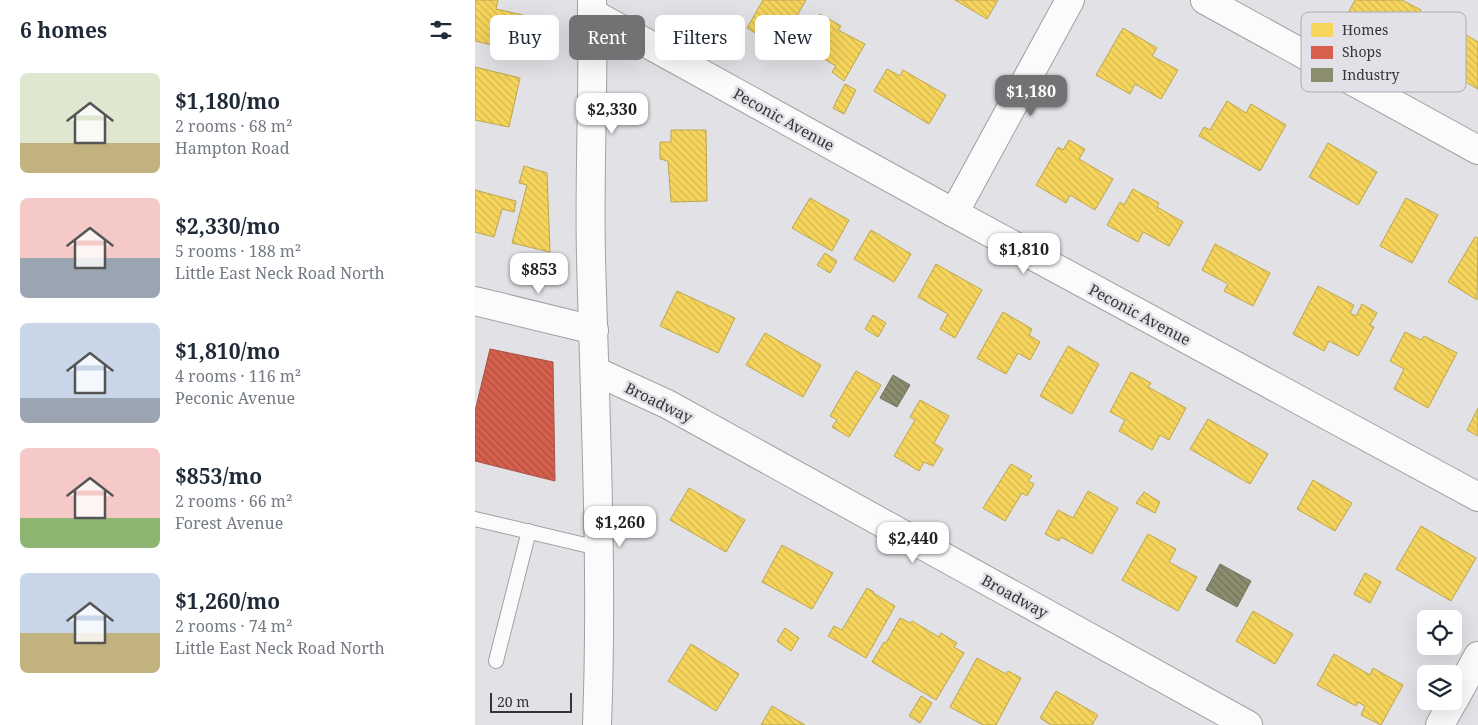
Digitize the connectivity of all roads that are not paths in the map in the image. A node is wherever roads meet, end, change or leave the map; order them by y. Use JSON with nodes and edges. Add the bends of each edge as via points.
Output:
{"nodes":[{"id":1,"x":1070,"y":0,"type":"edge"},
{"id":2,"x":1205,"y":0,"type":"edge"},
{"id":3,"x":592,"y":6,"type":"edge"},
{"id":4,"x":1301,"y":53,"type":"edge"},
{"id":5,"x":1372,"y":92,"type":"edge"},
{"id":6,"x":1478,"y":150,"type":"edge"},
{"id":7,"x":954,"y":213,"type":"junction"},
{"id":8,"x":475,"y":301,"type":"edge"},
{"id":9,"x":594,"y":330,"type":"junction"},
{"id":10,"x":595,"y":371,"type":"junction"},
{"id":11,"x":1478,"y":497,"type":"edge"},
{"id":12,"x":475,"y":519,"type":"edge"},
{"id":13,"x":529,"y":532,"type":"junction"},
{"id":14,"x":598,"y":548,"type":"junction"},
{"id":15,"x":1478,"y":656,"type":"edge"},
{"id":16,"x":496,"y":661,"type":"dead end"},
{"id":17,"x":1462,"y":684,"type":"edge"},
{"id":18,"x":1448,"y":710,"type":"edge"},
{"id":19,"x":599,"y":724,"type":"edge"},
{"id":20,"x":1248,"y":725,"type":"edge"},
{"id":21,"x":1440,"y":725,"type":"edge"}],
"edges":[{"from":1,"to":7,"type":"street"},
{"from":2,"to":4,"type":"street"},
{"from":3,"to":7,"type":"street","name":"Peconic Avenue"},
{"from":3,"to":9,"type":"street","via":[[590,200]]},
{"from":5,"to":6,"type":"street"},
{"from":7,"to":11,"type":"street","name":"Peconic Avenue"},
{"from":8,"to":9,"type":"street"},
{"from":9,"to":10,"type":"street"},
{"from":10,"to":14,"type":"street"},
{"from":10,"to":20,"type":"street","name":"Broadway","via":[[667,404]]},
{"from":12,"to":13,"type":"lane"},
{"from":13,"to":14,"type":"lane"},
{"from":13,"to":16,"type":"lane"},
{"from":14,"to":19,"type":"street"},
{"from":15,"to":17,"type":"street"},
{"from":18,"to":21,"type":"street"}]}
